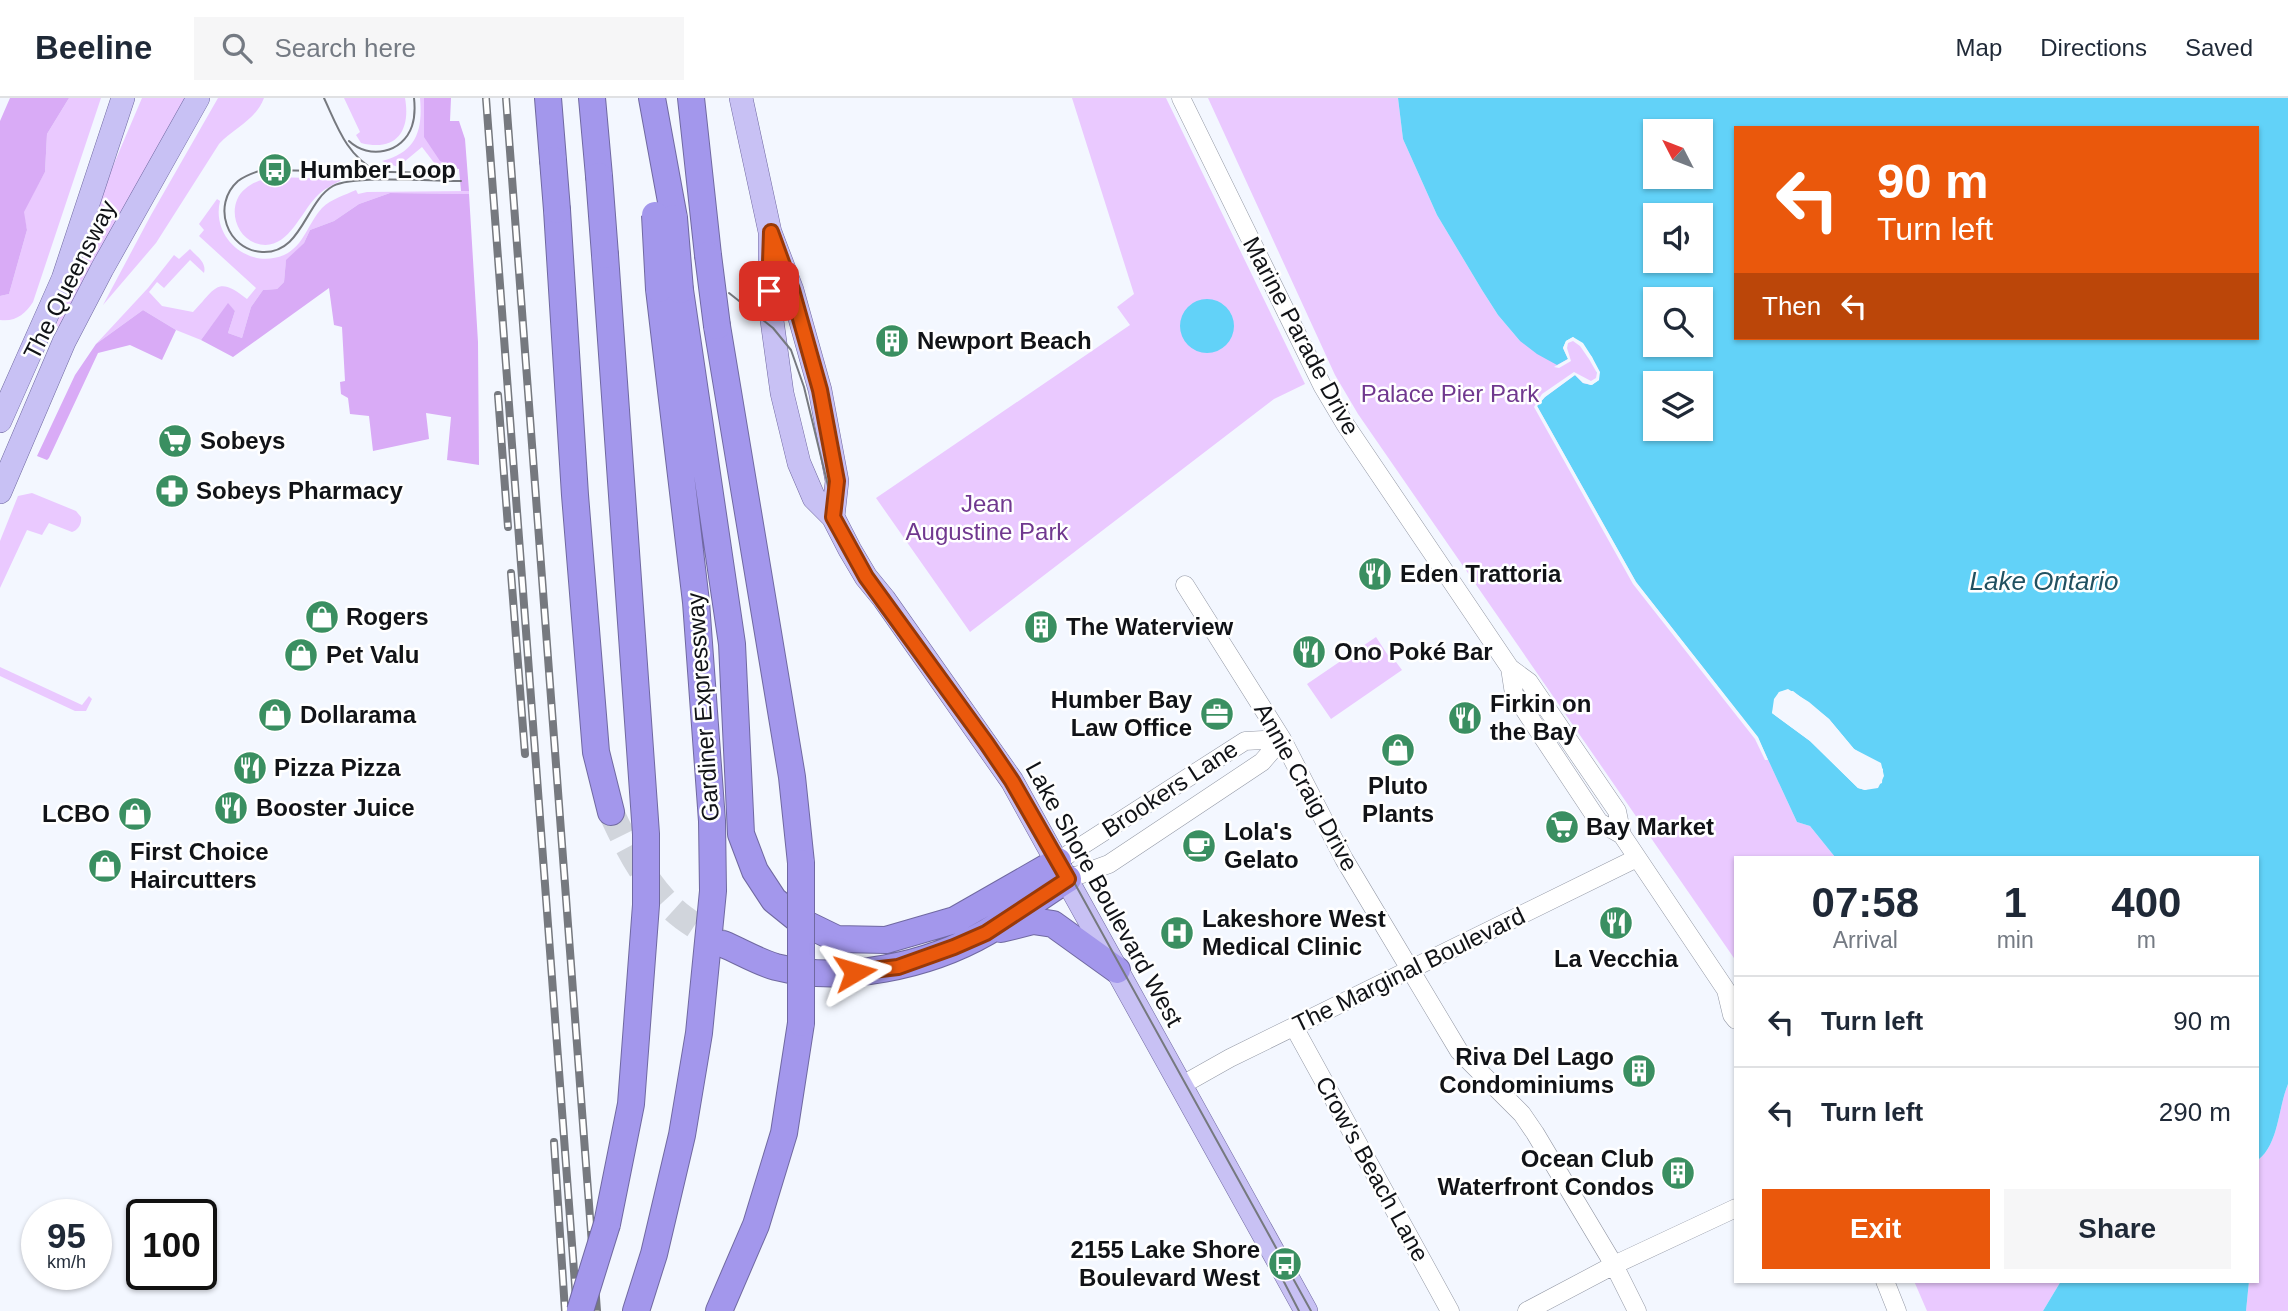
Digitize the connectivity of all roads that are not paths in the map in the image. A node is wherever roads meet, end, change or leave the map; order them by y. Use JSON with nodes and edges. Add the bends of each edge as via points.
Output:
{"nodes":[{"id":1,"x":123,"y":98,"type":"edge"},
{"id":2,"x":198,"y":98,"type":"edge"},
{"id":3,"x":548,"y":98,"type":"edge"},
{"id":4,"x":592,"y":98,"type":"edge"},
{"id":5,"x":646,"y":98,"type":"edge"},
{"id":6,"x":652,"y":98,"type":"edge"},
{"id":7,"x":691,"y":98,"type":"edge"},
{"id":8,"x":741,"y":98,"type":"edge"},
{"id":9,"x":1181,"y":98,"type":"edge"},
{"id":10,"x":664,"y":216,"type":"junction"},
{"id":11,"x":771,"y":232,"type":"junction"},
{"id":12,"x":669,"y":289,"type":"junction"},
{"id":13,"x":0,"y":421,"type":"edge"},
{"id":14,"x":0,"y":492,"type":"edge"},
{"id":15,"x":833,"y":517,"type":"junction"},
{"id":16,"x":1185,"y":585,"type":"dead end"},
{"id":17,"x":1282,"y":739,"type":"junction"},
{"id":18,"x":611,"y":812,"type":"tunnel mouth"},
{"id":19,"x":1637,"y":858,"type":"junction"},
{"id":20,"x":1063,"y":870,"type":"junction"},
{"id":21,"x":986,"y":933,"type":"junction"},
{"id":22,"x":723,"y":944,"type":"tunnel mouth"},
{"id":23,"x":1411,"y":969,"type":"junction"},
{"id":24,"x":1117,"y":970,"type":"junction"},
{"id":25,"x":1731,"y":993,"type":"edge"},
{"id":26,"x":1734,"y":1018,"type":"edge"},
{"id":27,"x":1294,"y":1027,"type":"junction"},
{"id":28,"x":1182,"y":1085,"type":"junction"},
{"id":29,"x":1734,"y":1209,"type":"edge"},
{"id":30,"x":1614,"y":1265,"type":"junction"},
{"id":31,"x":1886,"y":1283,"type":"edge"},
{"id":32,"x":580,"y":1311,"type":"edge"},
{"id":33,"x":636,"y":1311,"type":"edge"},
{"id":34,"x":719,"y":1311,"type":"edge"},
{"id":35,"x":1306,"y":1311,"type":"edge"},
{"id":36,"x":1450,"y":1311,"type":"edge"},
{"id":37,"x":1527,"y":1311,"type":"edge"},
{"id":38,"x":1637,"y":1311,"type":"edge"},
{"id":39,"x":1897,"y":1311,"type":"edge"}],
"edges":[{"from":1,"to":13,"type":"main road","name":"The Queensway","via":[[63,279]]},
{"from":2,"to":14,"type":"main road","name":"The Queensway","via":[[64,342]]},
{"from":3,"to":18,"type":"highway","bridge":true,"via":[[596,752]]},
{"from":4,"to":32,"type":"highway","bridge":true,"via":[[646,834],[646,905],[631,1104],[607,1224]]},
{"from":5,"to":10,"type":"highway"},
{"from":6,"to":10,"type":"highway"},
{"from":7,"to":34,"type":"highway","bridge":true,"via":[[717,326],[789,752],[801,863],[801,1023],[784,1133],[756,1225]]},
{"from":8,"to":11,"type":"main road","name":"Lake Shore Boulevard West"},
{"from":9,"to":19,"type":"street","name":"Marine Parade Drive","via":[[1322,387],[1510,668],[1530,682],[1617,811],[1622,835]]},
{"from":10,"to":12,"type":"highway","bridge":true},
{"from":11,"to":15,"type":"main road","name":"Lake Shore Boulevard West","via":[[820,390],[837,481]]},
{"from":11,"to":15,"type":"main road","name":"Lake Shore Boulevard West","via":[[770,306],[791,435],[814,498]]},
{"from":12,"to":20,"type":"highway","via":[[732,644],[741,834],[767,890],[800,921],[837,939],[886,940],[955,920]]},
{"from":12,"to":33,"type":"highway","name":"Gardiner Expressway","via":[[696,602],[713,891],[699,1033],[682,1135]]},
{"from":15,"to":20,"type":"main road","name":"Lake Shore Boulevard West","via":[[866,577],[1012,781]]},
{"from":16,"to":17,"type":"street","name":"Annie Craig Drive"},
{"from":17,"to":20,"type":"street","name":"Brookers Lane","via":[[1245,741]]},
{"from":17,"to":20,"type":"street","name":"Brookers Lane","via":[[1262,762],[1109,864]]},
{"from":17,"to":23,"type":"street","name":"Annie Craig Drive","via":[[1344,859]]},
{"from":19,"to":23,"type":"street","name":"The Marginal Boulevard"},
{"from":19,"to":25,"type":"street","name":"Marine Parade Drive"},
{"from":20,"to":21,"type":"highway"},
{"from":20,"to":24,"type":"main road","name":"Lake Shore Boulevard West"},
{"from":21,"to":22,"type":"highway","via":[[898,967],[834,975],[776,967]]},
{"from":21,"to":24,"type":"highway","via":[[1033,922],[1054,924]]},
{"from":23,"to":27,"type":"street","name":"The Marginal Boulevard"},
{"from":23,"to":30,"type":"street","name":"Annie Craig Drive","via":[[1459,1051],[1522,1114]]},
{"from":24,"to":28,"type":"main road","name":"Lake Shore Boulevard West"},
{"from":25,"to":26,"type":"street","name":"Marine Parade Drive"},
{"from":27,"to":28,"type":"street","name":"The Marginal Boulevard"},
{"from":27,"to":36,"type":"street","name":"Crow's Beach Lane"},
{"from":28,"to":35,"type":"main road","name":"Lake Shore Boulevard West"},
{"from":29,"to":30,"type":"street"},
{"from":30,"to":37,"type":"street"},
{"from":30,"to":38,"type":"street","name":"Annie Craig Drive"},
{"from":31,"to":39,"type":"street"}]}
